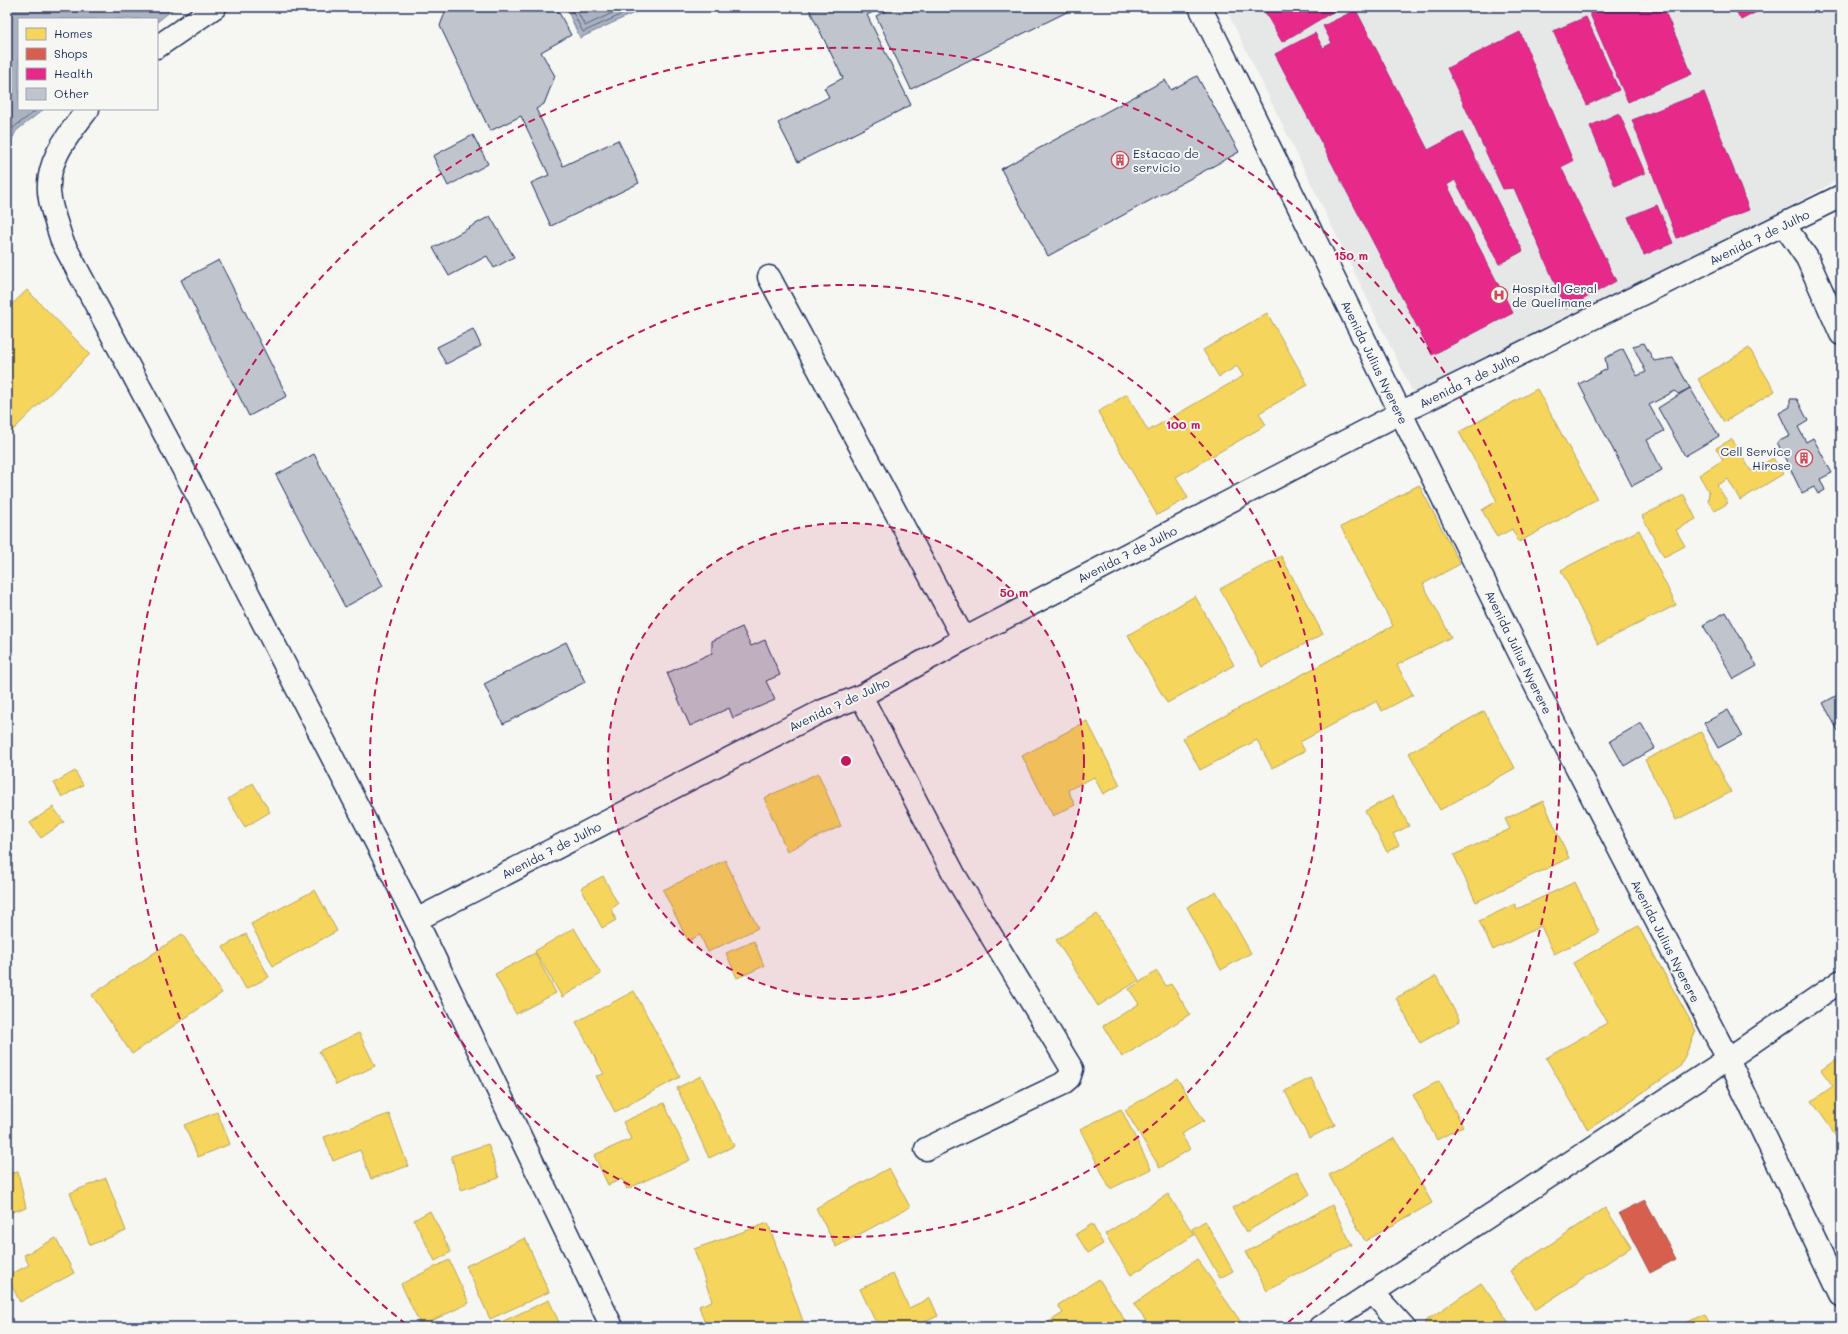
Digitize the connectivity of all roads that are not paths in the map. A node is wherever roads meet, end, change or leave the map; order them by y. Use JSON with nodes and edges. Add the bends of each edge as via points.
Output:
{"nodes":[{"id":1,"x":215,"y":7,"type":"edge"},
{"id":2,"x":1200,"y":7,"type":"edge"},
{"id":3,"x":158,"y":46,"type":"edge"},
{"id":4,"x":87,"y":110,"type":"edge"},
{"id":5,"x":1841,"y":196,"type":"edge"},
{"id":6,"x":1784,"y":225,"type":"junction"},
{"id":7,"x":769,"y":277,"type":"dead end"},
{"id":8,"x":1841,"y":334,"type":"edge"},
{"id":9,"x":1400,"y":413,"type":"junction"},
{"id":10,"x":964,"y":639,"type":"junction"},
{"id":11,"x":861,"y":696,"type":"junction"},
{"id":12,"x":416,"y":920,"type":"junction"},
{"id":13,"x":1841,"y":981,"type":"edge"},
{"id":14,"x":1728,"y":1060,"type":"junction"},
{"id":15,"x":926,"y":1149,"type":"dead end"},
{"id":16,"x":1372,"y":1292,"type":"junction"},
{"id":17,"x":1841,"y":1295,"type":"edge"},
{"id":18,"x":612,"y":1327,"type":"edge"},
{"id":19,"x":1320,"y":1327,"type":"edge"},
{"id":20,"x":1404,"y":1327,"type":"edge"}],
"edges":[{"from":1,"to":3,"type":"street"},
{"from":2,"to":9,"type":"street","name":"Avenida Julius Nyerere","via":[[1318,242]]},
{"from":4,"to":12,"type":"street","via":[[64,140],[49,175],[50,199],[62,241],[212,522]]},
{"from":5,"to":6,"type":"street","name":"Avenida 7 de Julho"},
{"from":6,"to":8,"type":"street","via":[[1807,258]]},
{"from":6,"to":9,"type":"street","name":"Avenida 7 de Julho"},
{"from":7,"to":10,"type":"street"},
{"from":9,"to":10,"type":"street","name":"Avenida 7 de Julho"},
{"from":9,"to":14,"type":"street","name":"Avenida Julius Nyerere","via":[[1563,742]]},
{"from":10,"to":11,"type":"street","name":"Avenida 7 de Julho"},
{"from":11,"to":12,"type":"street","name":"Avenida 7 de Julho","via":[[820,712]]},
{"from":11,"to":15,"type":"street","via":[[954,876],[1072,1069],[1069,1078],[1062,1084]]},
{"from":12,"to":18,"type":"street"},
{"from":13,"to":14,"type":"street"},
{"from":14,"to":16,"type":"street"},
{"from":14,"to":17,"type":"street","name":"Avenida Julius Nyerere"},
{"from":16,"to":19,"type":"street"},
{"from":16,"to":20,"type":"street"}]}
